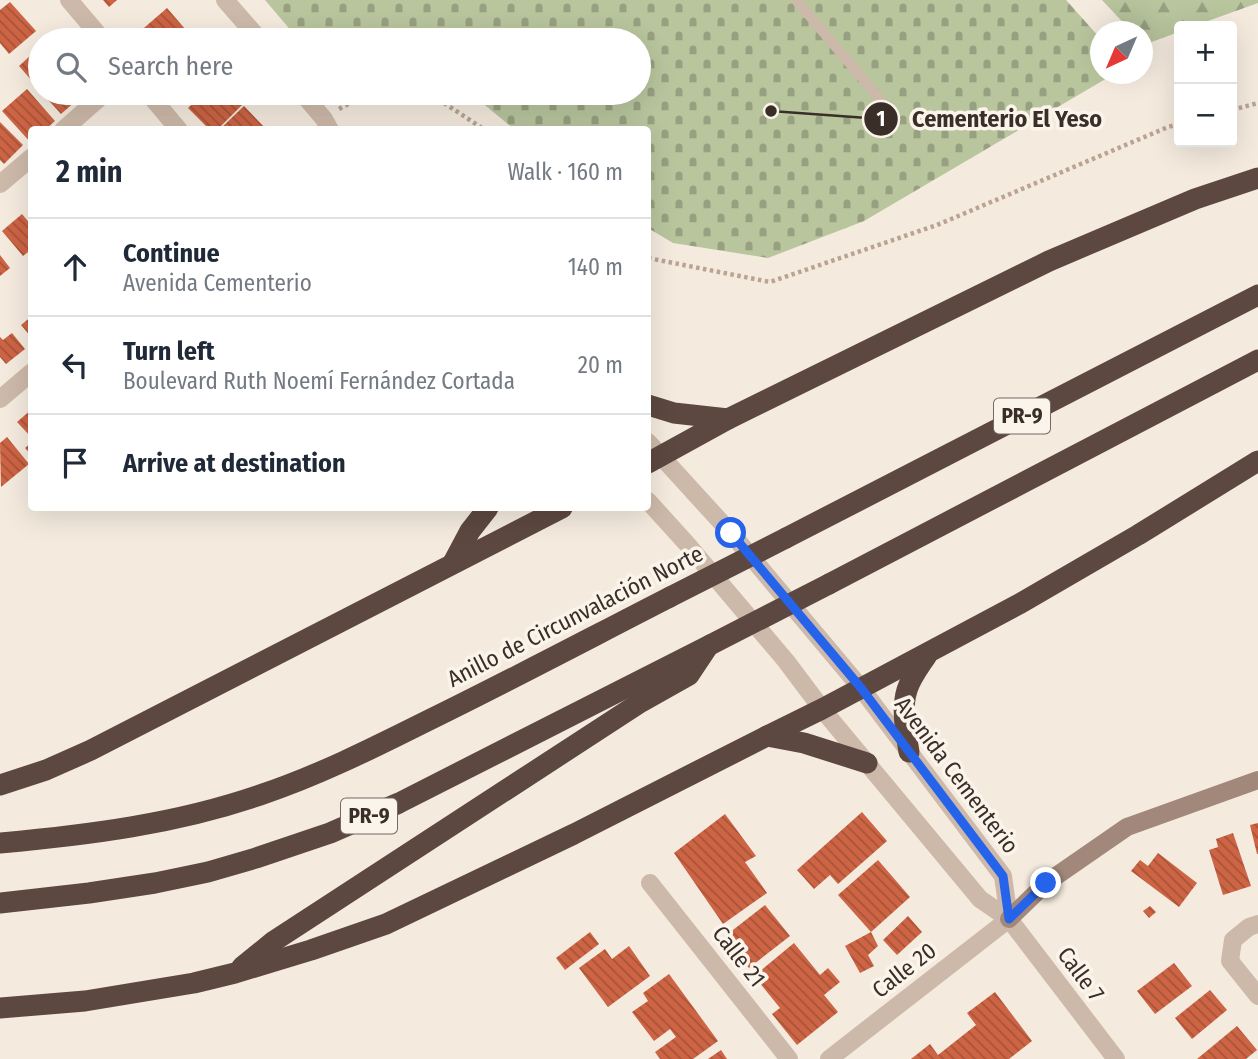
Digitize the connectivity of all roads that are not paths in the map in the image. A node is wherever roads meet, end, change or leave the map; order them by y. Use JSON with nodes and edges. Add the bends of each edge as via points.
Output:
{"nodes":[{"id":1,"x":69,"y":0,"type":"edge"},
{"id":2,"x":225,"y":0,"type":"edge"},
{"id":3,"x":796,"y":0,"type":"edge"},
{"id":4,"x":93,"y":28,"type":"edge"},
{"id":5,"x":250,"y":28,"type":"edge"},
{"id":6,"x":91,"y":105,"type":"edge"},
{"id":7,"x":158,"y":105,"type":"edge"},
{"id":8,"x":310,"y":105,"type":"edge"},
{"id":9,"x":890,"y":111,"type":"dead end"},
{"id":10,"x":68,"y":126,"type":"edge"},
{"id":11,"x":176,"y":126,"type":"edge"},
{"id":12,"x":324,"y":126,"type":"edge"},
{"id":13,"x":28,"y":160,"type":"edge"},
{"id":14,"x":1258,"y":178,"type":"edge"},
{"id":15,"x":0,"y":184,"type":"edge"},
{"id":16,"x":1258,"y":295,"type":"edge"},
{"id":17,"x":1258,"y":360,"type":"edge"},
{"id":18,"x":28,"y":375,"type":"edge"},
{"id":19,"x":0,"y":399,"type":"edge"},
{"id":20,"x":651,"y":406,"type":"edge"},
{"id":21,"x":728,"y":419,"type":"junction"},
{"id":22,"x":651,"y":454,"type":"edge"},
{"id":23,"x":1258,"y":461,"type":"edge"},
{"id":24,"x":651,"y":504,"type":"edge"},
{"id":25,"x":486,"y":511,"type":"edge"},
{"id":26,"x":556,"y":511,"type":"edge"},
{"id":27,"x":453,"y":563,"type":"junction"},
{"id":28,"x":710,"y":645,"type":"junction"},
{"id":29,"x":930,"y":651,"type":"junction"},
{"id":30,"x":861,"y":688,"type":"junction"},
{"id":31,"x":822,"y":709,"type":"junction"},
{"id":32,"x":767,"y":736,"type":"junction"},
{"id":33,"x":909,"y":752,"type":"junction"},
{"id":34,"x":867,"y":763,"type":"junction"},
{"id":35,"x":1258,"y":780,"type":"edge"},
{"id":36,"x":0,"y":785,"type":"edge"},
{"id":37,"x":0,"y":843,"type":"edge"},
{"id":38,"x":650,"y":883,"type":"dead end"},
{"id":39,"x":0,"y":903,"type":"edge"},
{"id":40,"x":1009,"y":919,"type":"junction"},
{"id":41,"x":1258,"y":925,"type":"edge"},
{"id":42,"x":235,"y":973,"type":"junction"},
{"id":43,"x":1258,"y":996,"type":"edge"},
{"id":44,"x":0,"y":1008,"type":"edge"},
{"id":45,"x":789,"y":1059,"type":"edge"},
{"id":46,"x":829,"y":1059,"type":"edge"},
{"id":47,"x":1115,"y":1059,"type":"edge"}],
"edges":[{"from":1,"to":4,"type":"street"},
{"from":2,"to":5,"type":"street"},
{"from":3,"to":9,"type":"lane"},
{"from":6,"to":10,"type":"street"},
{"from":7,"to":11,"type":"street"},
{"from":8,"to":12,"type":"street"},
{"from":13,"to":15,"type":"street"},
{"from":14,"to":21,"type":"highway","via":[[1195,199],[1049,261]]},
{"from":16,"to":37,"type":"highway","name":"Anillo de Circunvalación Norte","number":"PR-9","bridge":true,"via":[[336,766],[258,796],[174,819],[113,831]]},
{"from":17,"to":28,"type":"highway","number":"PR-9","bridge":true},
{"from":18,"to":19,"type":"street"},
{"from":20,"to":21,"type":"highway"},
{"from":21,"to":22,"type":"highway"},
{"from":22,"to":30,"type":"street","name":"Avenida Cementerio","via":[[731,533]]},
{"from":23,"to":29,"type":"highway","via":[[1033,596]]},
{"from":24,"to":31,"type":"street"},
{"from":25,"to":27,"type":"highway"},
{"from":26,"to":27,"type":"highway"},
{"from":27,"to":36,"type":"highway","via":[[91,750]]},
{"from":28,"to":39,"type":"highway","number":"PR-9","via":[[399,803],[330,833],[208,872]]},
{"from":28,"to":42,"type":"highway","via":[[689,675],[274,941]]},
{"from":29,"to":30,"type":"highway"},
{"from":29,"to":33,"type":"highway","via":[[907,691]]},
{"from":30,"to":31,"type":"highway"},
{"from":30,"to":33,"type":"street","name":"Avenida Cementerio"},
{"from":31,"to":32,"type":"highway"},
{"from":31,"to":34,"type":"street"},
{"from":32,"to":34,"type":"highway"},
{"from":32,"to":42,"type":"highway","via":[[386,924]]},
{"from":33,"to":40,"type":"street","name":"Avenida Cementerio","via":[[1003,876]]},
{"from":34,"to":40,"type":"street","via":[[980,900]]},
{"from":35,"to":40,"type":"street","via":[[1127,827],[1046,883]]},
{"from":38,"to":45,"type":"street","name":"Calle 21"},
{"from":40,"to":46,"type":"street","name":"Calle 20"},
{"from":40,"to":47,"type":"street","name":"Calle 7"},
{"from":41,"to":43,"type":"street","via":[[1233,940],[1230,961]]},
{"from":42,"to":44,"type":"highway","via":[[85,1001]]}]}
